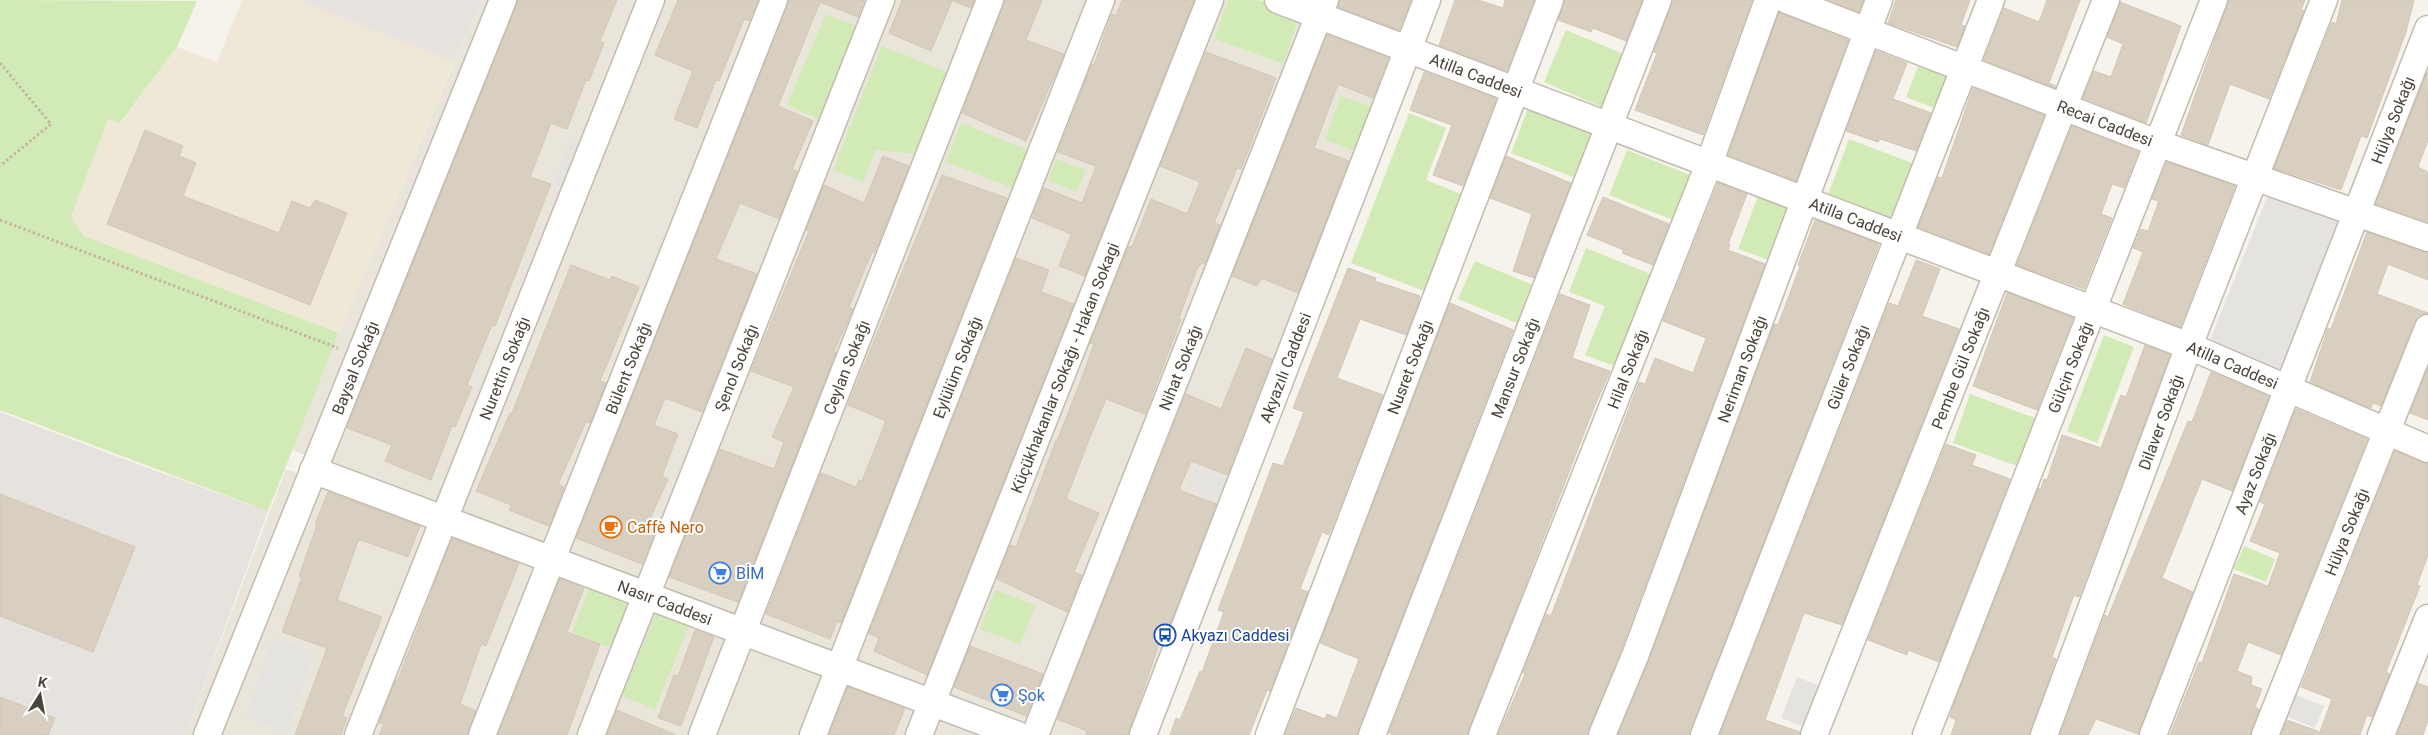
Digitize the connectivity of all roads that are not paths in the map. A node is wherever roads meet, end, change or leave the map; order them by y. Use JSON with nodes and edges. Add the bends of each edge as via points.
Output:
{"nodes":[{"id":1,"x":503,"y":0,"type":"edge"},
{"id":2,"x":651,"y":0,"type":"edge"},
{"id":3,"x":774,"y":0,"type":"edge"},
{"id":4,"x":881,"y":0,"type":"edge"},
{"id":5,"x":990,"y":0,"type":"edge"},
{"id":6,"x":1101,"y":0,"type":"edge"},
{"id":7,"x":1210,"y":0,"type":"edge"},
{"id":8,"x":1278,"y":0,"type":"edge"},
{"id":9,"x":1427,"y":0,"type":"edge"},
{"id":10,"x":1550,"y":0,"type":"edge"},
{"id":11,"x":1658,"y":0,"type":"edge"},
{"id":12,"x":1768,"y":0,"type":"edge"},
{"id":13,"x":1787,"y":0,"type":"edge"},
{"id":14,"x":1879,"y":0,"type":"edge"},
{"id":15,"x":1990,"y":0,"type":"edge"},
{"id":16,"x":2106,"y":0,"type":"edge"},
{"id":17,"x":2214,"y":0,"type":"edge"},
{"id":18,"x":2324,"y":0,"type":"edge"},
{"id":19,"x":1322,"y":8,"type":"edge"},
{"id":20,"x":2428,"y":28,"type":"edge"},
{"id":21,"x":1867,"y":31,"type":"junction"},
{"id":22,"x":1407,"y":49,"type":"junction"},
{"id":23,"x":1964,"y":68,"type":"junction"},
{"id":24,"x":1516,"y":90,"type":"junction"},
{"id":25,"x":2064,"y":107,"type":"junction"},
{"id":26,"x":1609,"y":126,"type":"junction"},
{"id":27,"x":2158,"y":143,"type":"junction"},
{"id":28,"x":1709,"y":164,"type":"junction"},
{"id":29,"x":2256,"y":176,"type":"junction"},
{"id":30,"x":1803,"y":200,"type":"junction"},
{"id":31,"x":2356,"y":211,"type":"junction"},
{"id":32,"x":1900,"y":236,"type":"junction"},
{"id":33,"x":2428,"y":238,"type":"edge"},
{"id":34,"x":1998,"y":274,"type":"junction"},
{"id":35,"x":2094,"y":310,"type":"junction"},
{"id":36,"x":2428,"y":328,"type":"edge"},
{"id":37,"x":2190,"y":346,"type":"junction"},
{"id":38,"x":2288,"y":389,"type":"junction"},
{"id":39,"x":2387,"y":432,"type":"junction"},
{"id":40,"x":2428,"y":449,"type":"edge"},
{"id":41,"x":313,"y":470,"type":"junction"},
{"id":42,"x":444,"y":519,"type":"junction"},
{"id":43,"x":552,"y":560,"type":"junction"},
{"id":44,"x":646,"y":596,"type":"junction"},
{"id":45,"x":2428,"y":618,"type":"edge"},
{"id":46,"x":743,"y":632,"type":"junction"},
{"id":47,"x":839,"y":668,"type":"junction"},
{"id":48,"x":932,"y":703,"type":"junction"},
{"id":49,"x":206,"y":735,"type":"edge"},
{"id":50,"x":358,"y":735,"type":"edge"},
{"id":51,"x":482,"y":735,"type":"edge"},
{"id":52,"x":591,"y":735,"type":"edge"},
{"id":53,"x":702,"y":735,"type":"edge"},
{"id":54,"x":813,"y":735,"type":"edge"},
{"id":55,"x":919,"y":735,"type":"edge"},
{"id":56,"x":1018,"y":735,"type":"edge"},
{"id":57,"x":1035,"y":735,"type":"edge"},
{"id":58,"x":1143,"y":735,"type":"edge"},
{"id":59,"x":1269,"y":735,"type":"edge"},
{"id":60,"x":1372,"y":735,"type":"edge"},
{"id":61,"x":1482,"y":735,"type":"edge"},
{"id":62,"x":1602,"y":735,"type":"edge"},
{"id":63,"x":1704,"y":735,"type":"edge"},
{"id":64,"x":1814,"y":735,"type":"edge"},
{"id":65,"x":1926,"y":735,"type":"edge"},
{"id":66,"x":2044,"y":735,"type":"edge"},
{"id":67,"x":2153,"y":735,"type":"edge"},
{"id":68,"x":2265,"y":735,"type":"edge"},
{"id":69,"x":2382,"y":735,"type":"edge"}],
"edges":[{"from":1,"to":41,"type":"street","name":"Baysal Sokağı"},
{"from":2,"to":42,"type":"street","name":"Nurettin Sokağı"},
{"from":3,"to":43,"type":"street","name":"Bülent Sokağı"},
{"from":4,"to":44,"type":"street","name":"Şenol Sokağı"},
{"from":5,"to":46,"type":"street","name":"Ceylan Sokağı"},
{"from":6,"to":47,"type":"street","name":"Eylülüm Sokağı"},
{"from":7,"to":48,"type":"street","name":"Küçükhakanlar Sokağı - Hakan Sokagi"},
{"from":8,"to":19,"type":"street","name":"Atilla Caddesi"},
{"from":9,"to":22,"type":"street","name":"Akyazılı Caddesi"},
{"from":10,"to":24,"type":"street","name":"Nusret Sokağı"},
{"from":11,"to":26,"type":"street","name":"Mansur Sokağı"},
{"from":12,"to":28,"type":"street","name":"Hilal Sokağı"},
{"from":13,"to":21,"type":"street","name":"Recai Caddesi"},
{"from":14,"to":21,"type":"street","name":"Neriman Sokağı"},
{"from":15,"to":23,"type":"street","name":"Güler Sokağı"},
{"from":16,"to":25,"type":"street","name":"Pembe Gül Sokağı"},
{"from":17,"to":27,"type":"street","name":"Gülçin Sokağı"},
{"from":18,"to":29,"type":"street","name":"Dilaver Sokağı"},
{"from":19,"to":22,"type":"street","name":"Atilla Caddesi"},
{"from":19,"to":57,"type":"street","name":"Nihat Sokağı"},
{"from":20,"to":31,"type":"street","name":"Hülya Sokağı"},
{"from":21,"to":23,"type":"street","name":"Recai Caddesi"},
{"from":21,"to":30,"type":"street","name":"Neriman Sokağı"},
{"from":22,"to":24,"type":"street","name":"Atilla Caddesi"},
{"from":22,"to":58,"type":"street","name":"Akyazılı Caddesi"},
{"from":23,"to":25,"type":"street","name":"Recai Caddesi"},
{"from":23,"to":32,"type":"street","name":"Güler Sokağı"},
{"from":24,"to":26,"type":"street","name":"Atilla Caddesi"},
{"from":24,"to":59,"type":"street","name":"Nusret Sokağı"},
{"from":25,"to":27,"type":"street","name":"Recai Caddesi"},
{"from":25,"to":34,"type":"street","name":"Pembe Gül Sokağı"},
{"from":26,"to":28,"type":"street","name":"Atilla Caddesi"},
{"from":26,"to":60,"type":"street","name":"Mansur Sokağı"},
{"from":27,"to":29,"type":"street","name":"Recai Caddesi"},
{"from":27,"to":35,"type":"street","name":"Gülçin Sokağı"},
{"from":28,"to":30,"type":"street","name":"Atilla Caddesi"},
{"from":28,"to":61,"type":"street","name":"Hilal Sokağı"},
{"from":29,"to":31,"type":"street","name":"Recai Caddesi"},
{"from":29,"to":37,"type":"street","name":"Dilaver Sokağı"},
{"from":30,"to":32,"type":"street","name":"Atilla Caddesi"},
{"from":30,"to":62,"type":"street","name":"Neriman Sokağı","via":[[1635,656]]},
{"from":31,"to":33,"type":"street","name":"Recai Caddesi"},
{"from":31,"to":38,"type":"street","name":"Ayaz Sokağı"},
{"from":32,"to":34,"type":"street","name":"Atilla Caddesi"},
{"from":32,"to":63,"type":"street","name":"Güler Sokağı"},
{"from":34,"to":35,"type":"street","name":"Atilla Caddesi"},
{"from":34,"to":64,"type":"street","name":"Pembe Gül Sokağı"},
{"from":35,"to":37,"type":"street","name":"Atilla Caddesi"},
{"from":35,"to":65,"type":"street","name":"Gülçin Sokağı"},
{"from":36,"to":39,"type":"street","name":"Hülya Sokağı"},
{"from":37,"to":38,"type":"street","name":"Atilla Caddesi"},
{"from":37,"to":66,"type":"street","name":"Dilaver Sokağı"},
{"from":38,"to":39,"type":"street","name":"Atilla Caddesi"},
{"from":38,"to":67,"type":"street","name":"Ayaz Sokağı"},
{"from":39,"to":40,"type":"street","name":"Atilla Caddesi"},
{"from":39,"to":68,"type":"street","name":"Hülya Sokağı"},
{"from":41,"to":42,"type":"street","name":"Nasır Caddesi"},
{"from":41,"to":49,"type":"street","name":"Baysal Sokağı"},
{"from":42,"to":43,"type":"street","name":"Nasır Caddesi"},
{"from":42,"to":50,"type":"street","name":"Nurettin Sokağı"},
{"from":43,"to":44,"type":"street","name":"Nasır Caddesi"},
{"from":43,"to":51,"type":"street","name":"Bülent Sokağı"},
{"from":44,"to":46,"type":"street","name":"Nasır Caddesi"},
{"from":44,"to":52,"type":"street","name":"Şenol Sokağı"},
{"from":45,"to":69,"type":"street"},
{"from":46,"to":47,"type":"street","name":"Nasır Caddesi"},
{"from":46,"to":53,"type":"street","name":"Ceylan Sokağı"},
{"from":47,"to":48,"type":"street","name":"Nasır Caddesi"},
{"from":47,"to":54,"type":"street","name":"Eylülüm Sokağı"},
{"from":48,"to":55,"type":"street","name":"Küçükhakanlar Sokağı - Hakan Sokagi"},
{"from":48,"to":56,"type":"street","name":"Nasır Caddesi"}]}
